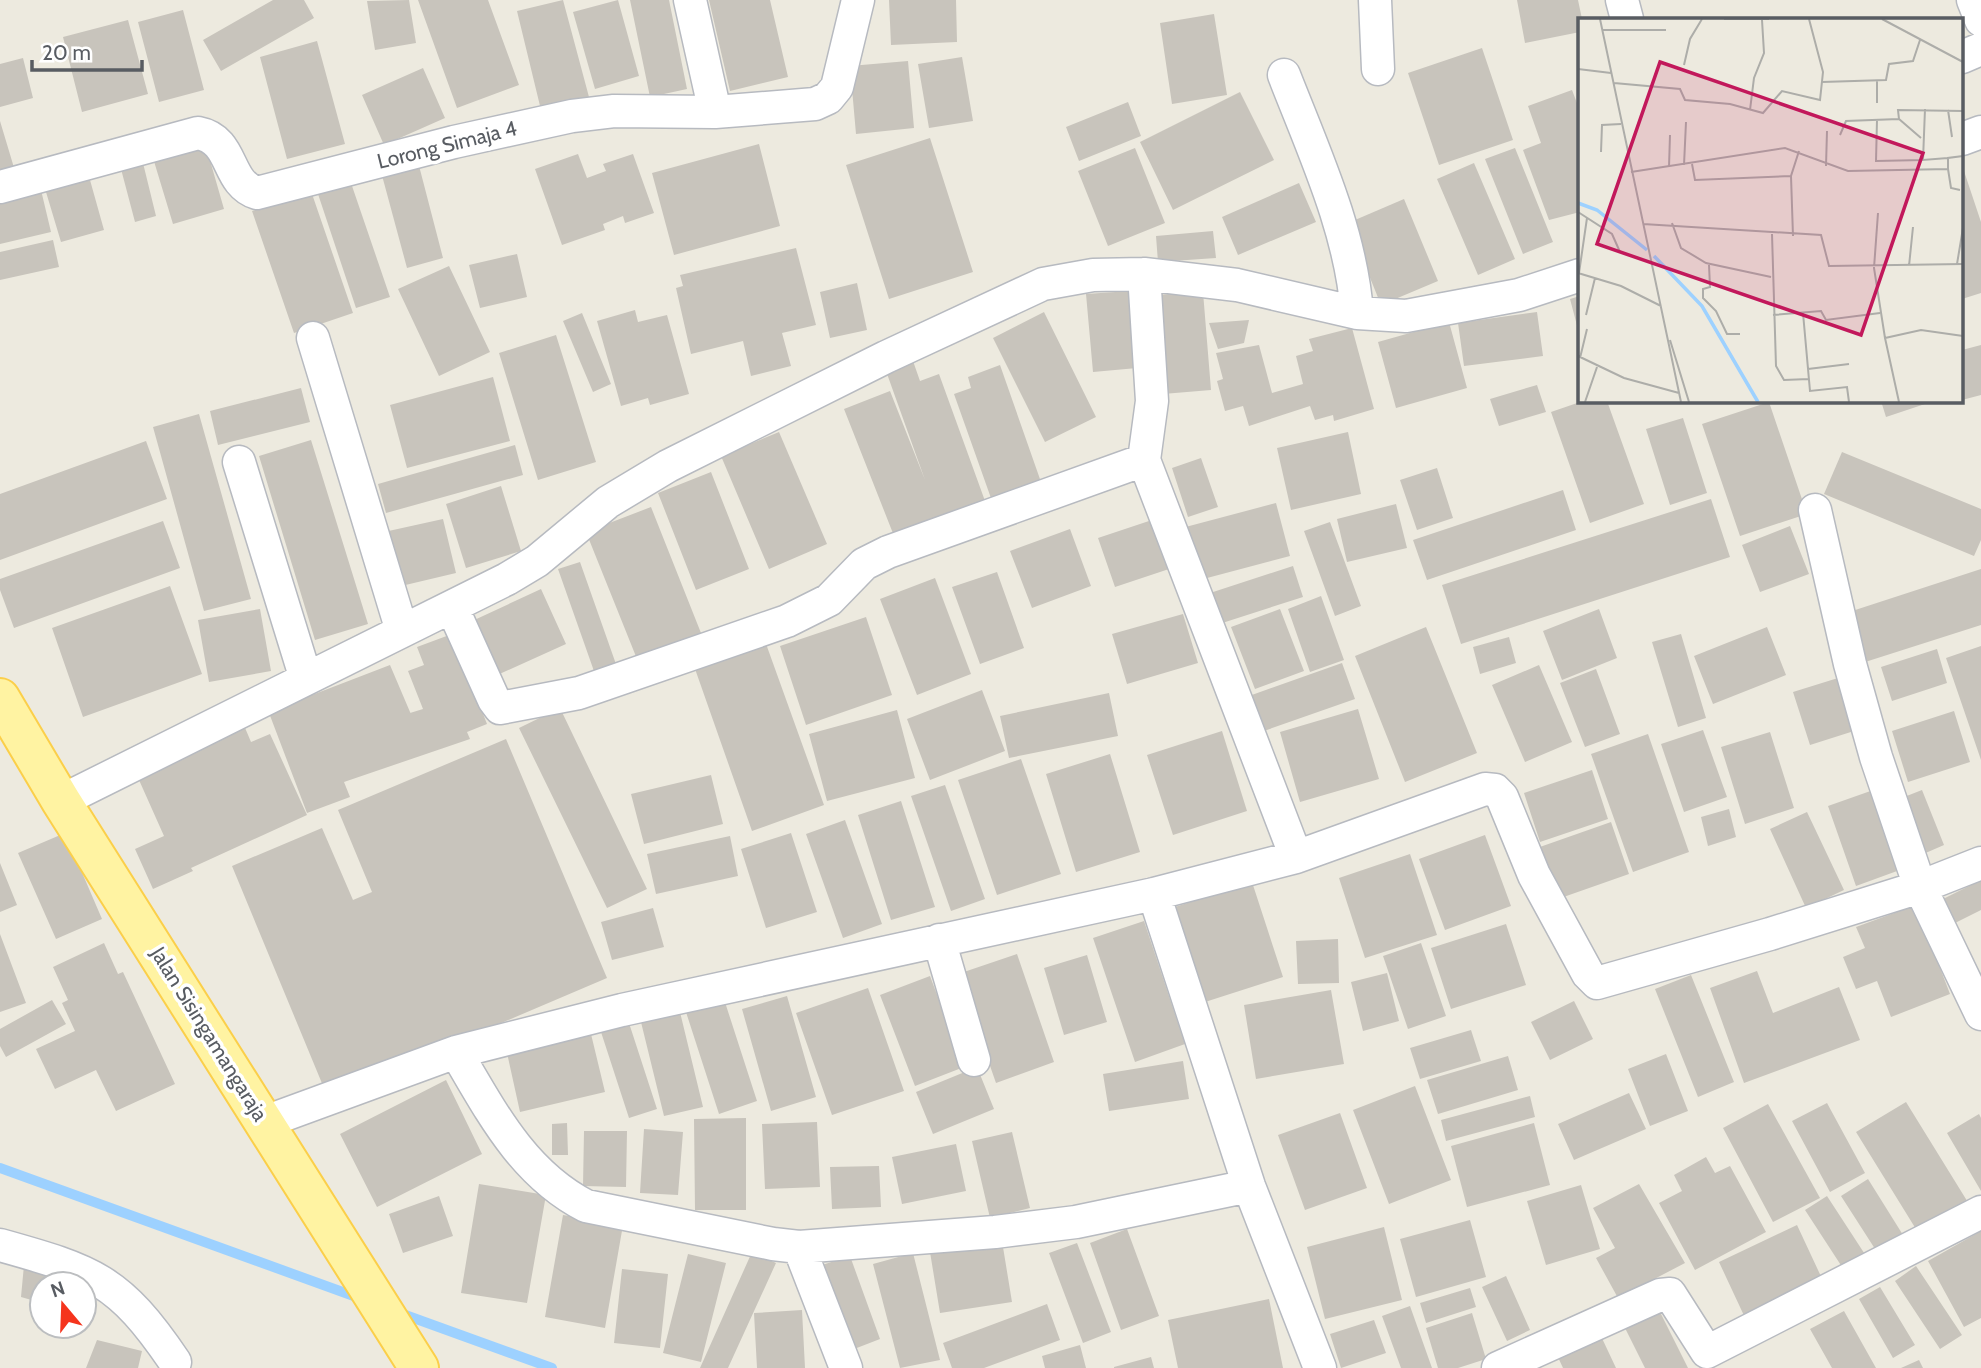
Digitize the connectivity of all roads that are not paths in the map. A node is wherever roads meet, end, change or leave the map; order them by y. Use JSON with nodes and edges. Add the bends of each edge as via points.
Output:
{"nodes":[{"id":1,"x":690,"y":0,"type":"edge"},
{"id":2,"x":858,"y":0,"type":"edge"},
{"id":3,"x":1376,"y":0,"type":"edge"},
{"id":4,"x":1622,"y":0,"type":"edge"},
{"id":5,"x":1973,"y":0,"type":"edge"},
{"id":6,"x":1627,"y":18,"type":"edge"},
{"id":7,"x":1981,"y":20,"type":"edge"},
{"id":8,"x":1981,"y":49,"type":"edge"},
{"id":9,"x":1964,"y":56,"type":"edge"},
{"id":10,"x":1378,"y":69,"type":"dead end"},
{"id":11,"x":1284,"y":75,"type":"dead end"},
{"id":12,"x":715,"y":112,"type":"junction"},
{"id":13,"x":1981,"y":132,"type":"edge"},
{"id":14,"x":1964,"y":138,"type":"edge"},
{"id":15,"x":0,"y":187,"type":"edge"},
{"id":16,"x":1144,"y":274,"type":"junction"},
{"id":17,"x":1578,"y":276,"type":"edge"},
{"id":18,"x":1357,"y":313,"type":"junction"},
{"id":19,"x":313,"y":338,"type":"dead end"},
{"id":20,"x":1144,"y":460,"type":"junction"},
{"id":21,"x":239,"y":462,"type":"dead end"},
{"id":22,"x":1815,"y":510,"type":"dead end"},
{"id":23,"x":452,"y":607,"type":"junction"},
{"id":24,"x":402,"y":631,"type":"junction"},
{"id":25,"x":306,"y":679,"type":"junction"},
{"id":26,"x":0,"y":698,"type":"edge"},
{"id":27,"x":61,"y":801,"type":"junction"},
{"id":28,"x":1296,"y":857,"type":"junction"},
{"id":29,"x":1981,"y":863,"type":"edge"},
{"id":30,"x":1920,"y":887,"type":"junction"},
{"id":31,"x":1154,"y":894,"type":"junction"},
{"id":32,"x":939,"y":940,"type":"junction"},
{"id":33,"x":1981,"y":1014,"type":"edge"},
{"id":34,"x":456,"y":1052,"type":"junction"},
{"id":35,"x":974,"y":1060,"type":"dead end"},
{"id":36,"x":265,"y":1122,"type":"junction"},
{"id":37,"x":1249,"y":1186,"type":"junction"},
{"id":38,"x":1981,"y":1212,"type":"edge"},
{"id":39,"x":0,"y":1245,"type":"edge"},
{"id":40,"x":799,"y":1247,"type":"junction"},
{"id":41,"x":1548,"y":1358,"type":"edge"},
{"id":42,"x":175,"y":1362,"type":"dead end"},
{"id":43,"x":419,"y":1368,"type":"edge"},
{"id":44,"x":846,"y":1368,"type":"edge"},
{"id":45,"x":1320,"y":1368,"type":"edge"},
{"id":46,"x":1498,"y":1368,"type":"edge"}],
"edges":[{"from":1,"to":12,"type":"street"},
{"from":2,"to":12,"type":"street","name":"Lorong Simaja 4","via":[[838,87],[828,99],[804,106]]},
{"from":3,"to":10,"type":"street"},
{"from":4,"to":6,"type":"street"},
{"from":5,"to":7,"type":"street"},
{"from":8,"to":9,"type":"street"},
{"from":11,"to":18,"type":"street","via":[[1328,188],[1355,287]]},
{"from":12,"to":15,"type":"street","name":"Lorong Simaja 4","via":[[614,111],[572,116],[257,193],[241,183],[219,142],[198,133]]},
{"from":13,"to":14,"type":"street"},
{"from":16,"to":18,"type":"street","via":[[1237,285]]},
{"from":16,"to":20,"type":"street","via":[[1152,401]]},
{"from":16,"to":23,"type":"street","via":[[1093,275],[1043,284],[898,351],[668,466],[608,502],[537,561]]},
{"from":17,"to":18,"type":"street","via":[[1519,295],[1415,314]]},
{"from":19,"to":24,"type":"street"},
{"from":20,"to":23,"type":"street","via":[[888,552],[864,564],[829,600],[787,621],[579,693],[512,708],[500,708],[494,700]]},
{"from":20,"to":28,"type":"street"},
{"from":21,"to":25,"type":"street"},
{"from":22,"to":30,"type":"street","via":[[1850,664]]},
{"from":23,"to":24,"type":"street"},
{"from":24,"to":25,"type":"street"},
{"from":25,"to":27,"type":"street"},
{"from":26,"to":27,"type":"main road","name":"Jalan Sisingamangaraja"},
{"from":27,"to":36,"type":"main road","name":"Jalan Sisingamangaraja"},
{"from":28,"to":30,"type":"street","via":[[1485,789],[1495,790],[1550,906],[1597,983]]},
{"from":28,"to":31,"type":"street"},
{"from":29,"to":30,"type":"street"},
{"from":30,"to":33,"type":"street"},
{"from":31,"to":32,"type":"street"},
{"from":31,"to":37,"type":"street"},
{"from":32,"to":34,"type":"street"},
{"from":32,"to":35,"type":"street"},
{"from":34,"to":36,"type":"street"},
{"from":34,"to":40,"type":"street","via":[[508,1139],[573,1199],[586,1206]]},
{"from":36,"to":43,"type":"main road","name":"Jalan Sisingamangaraja"},
{"from":37,"to":40,"type":"street","via":[[1076,1222]]},
{"from":37,"to":45,"type":"street"},
{"from":38,"to":41,"type":"street","via":[[1707,1352],[1670,1294],[1660,1295]]},
{"from":39,"to":42,"type":"street","via":[[103,1281],[126,1298]]},
{"from":40,"to":44,"type":"street"},
{"from":41,"to":46,"type":"street"}]}
